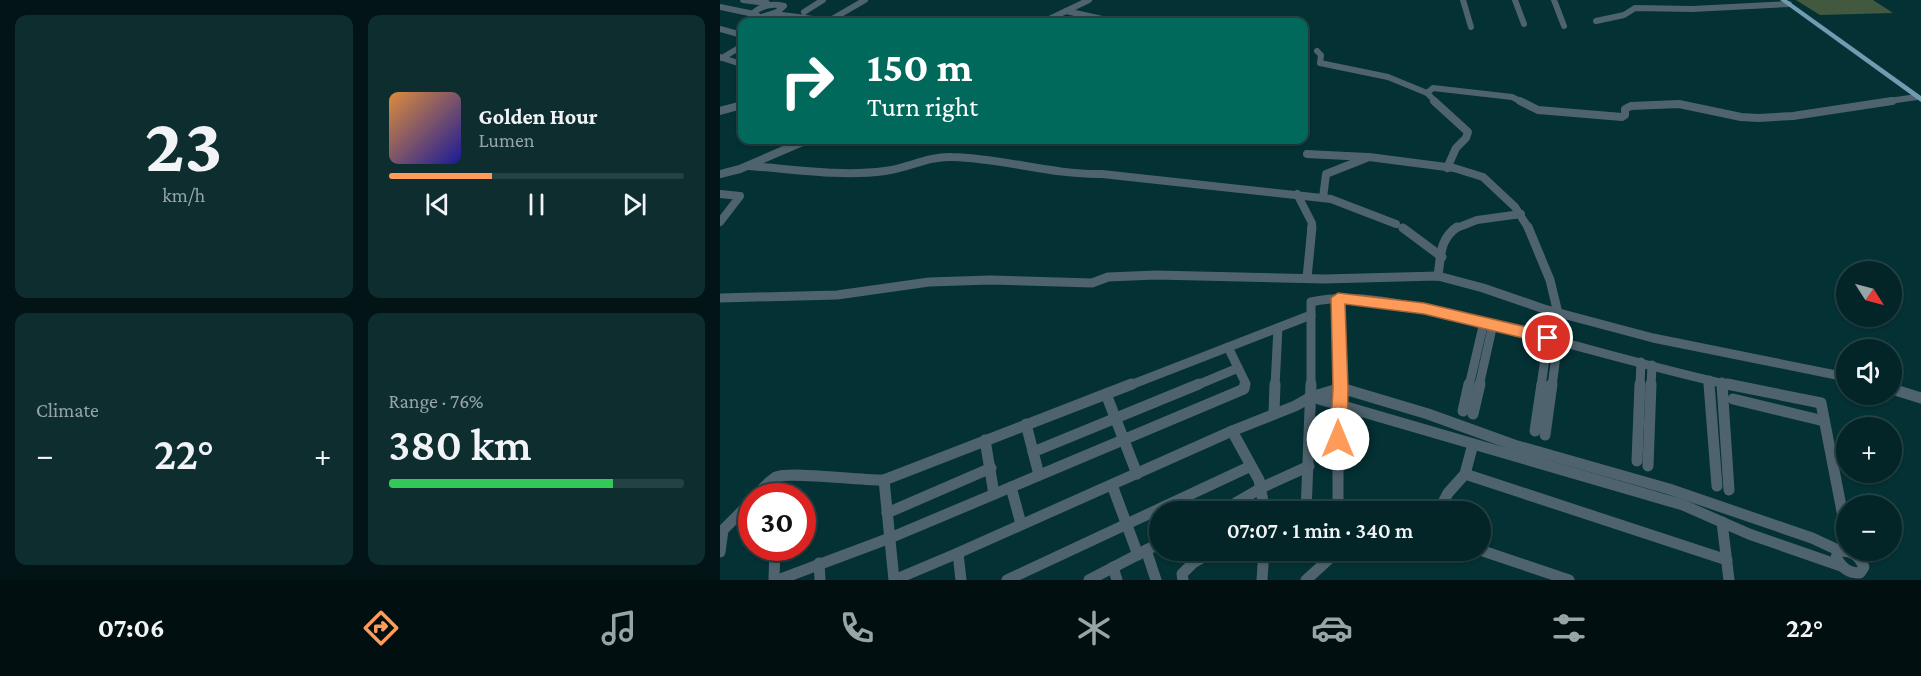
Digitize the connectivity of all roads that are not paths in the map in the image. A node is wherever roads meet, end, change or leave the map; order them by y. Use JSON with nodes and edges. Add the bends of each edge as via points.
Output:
{"nodes":[{"id":1,"x":744,"y":0,"type":"edge"},
{"id":2,"x":750,"y":0,"type":"edge"},
{"id":3,"x":786,"y":0,"type":"edge"},
{"id":4,"x":823,"y":0,"type":"edge"},
{"id":5,"x":865,"y":0,"type":"edge"},
{"id":6,"x":1089,"y":0,"type":"edge"},
{"id":7,"x":1463,"y":0,"type":"edge"},
{"id":8,"x":1515,"y":0,"type":"edge"},
{"id":9,"x":1554,"y":0,"type":"edge"},
{"id":10,"x":1786,"y":2,"type":"edge"},
{"id":11,"x":778,"y":6,"type":"junction"},
{"id":12,"x":720,"y":7,"type":"edge"},
{"id":13,"x":733,"y":10,"type":"junction"},
{"id":14,"x":1066,"y":11,"type":"junction"},
{"id":15,"x":804,"y":12,"type":"junction"},
{"id":16,"x":774,"y":14,"type":"junction"},
{"id":17,"x":756,"y":15,"type":"junction"},
{"id":18,"x":720,"y":16,"type":"edge"},
{"id":19,"x":794,"y":16,"type":"junction"},
{"id":20,"x":837,"y":16,"type":"junction"},
{"id":21,"x":752,"y":18,"type":"edge"},
{"id":22,"x":791,"y":18,"type":"edge"},
{"id":23,"x":805,"y":18,"type":"edge"},
{"id":24,"x":834,"y":18,"type":"edge"},
{"id":25,"x":1051,"y":18,"type":"edge"},
{"id":26,"x":1098,"y":18,"type":"edge"},
{"id":27,"x":1596,"y":21,"type":"dead end"},
{"id":28,"x":1524,"y":24,"type":"dead end"},
{"id":29,"x":1564,"y":26,"type":"dead end"},
{"id":30,"x":738,"y":27,"type":"edge"},
{"id":31,"x":1472,"y":27,"type":"dead end"},
{"id":32,"x":720,"y":29,"type":"edge"},
{"id":33,"x":730,"y":32,"type":"junction"},
{"id":34,"x":738,"y":34,"type":"edge"},
{"id":35,"x":738,"y":48,"type":"edge"},
{"id":36,"x":1317,"y":51,"type":"dead end"},
{"id":37,"x":721,"y":58,"type":"edge"},
{"id":38,"x":738,"y":64,"type":"edge"},
{"id":39,"x":1427,"y":93,"type":"junction"},
{"id":40,"x":1919,"y":98,"type":"edge"},
{"id":41,"x":738,"y":106,"type":"edge"},
{"id":42,"x":720,"y":111,"type":"edge"},
{"id":43,"x":798,"y":144,"type":"edge"},
{"id":44,"x":1307,"y":154,"type":"dead end"},
{"id":45,"x":1369,"y":157,"type":"junction"},
{"id":46,"x":748,"y":166,"type":"junction"},
{"id":47,"x":1447,"y":168,"type":"junction"},
{"id":48,"x":720,"y":174,"type":"edge"},
{"id":49,"x":720,"y":194,"type":"edge"},
{"id":50,"x":1297,"y":194,"type":"junction"},
{"id":51,"x":1323,"y":198,"type":"junction"},
{"id":52,"x":1521,"y":214,"type":"junction"},
{"id":53,"x":720,"y":222,"type":"edge"},
{"id":54,"x":1442,"y":257,"type":"junction"},
{"id":55,"x":1438,"y":276,"type":"junction"},
{"id":56,"x":1307,"y":278,"type":"junction"},
{"id":57,"x":720,"y":298,"type":"edge"},
{"id":58,"x":1338,"y":298,"type":"junction"},
{"id":59,"x":1558,"y":313,"type":"junction"},
{"id":60,"x":1311,"y":315,"type":"junction"},
{"id":61,"x":1488,"y":323,"type":"junction"},
{"id":62,"x":1278,"y":328,"type":"junction"},
{"id":63,"x":1553,"y":340,"type":"junction"},
{"id":64,"x":1228,"y":347,"type":"junction"},
{"id":65,"x":1646,"y":364,"type":"junction"},
{"id":66,"x":1238,"y":368,"type":"junction"},
{"id":67,"x":1836,"y":376,"type":"edge"},
{"id":68,"x":1709,"y":380,"type":"junction"},
{"id":69,"x":1722,"y":382,"type":"junction"},
{"id":70,"x":1341,"y":388,"type":"junction"},
{"id":71,"x":1902,"y":391,"type":"edge"},
{"id":72,"x":1539,"y":393,"type":"junction"},
{"id":73,"x":1106,"y":394,"type":"junction"},
{"id":74,"x":1550,"y":396,"type":"junction"},
{"id":75,"x":1311,"y":397,"type":"junction"},
{"id":76,"x":1921,"y":398,"type":"edge"},
{"id":77,"x":1733,"y":399,"type":"dead end"},
{"id":78,"x":1338,"y":403,"type":"junction"},
{"id":79,"x":1468,"y":413,"type":"dead end"},
{"id":80,"x":1274,"y":414,"type":"junction"},
{"id":81,"x":1638,"y":417,"type":"junction"},
{"id":82,"x":1116,"y":418,"type":"junction"},
{"id":83,"x":1650,"y":420,"type":"junction"},
{"id":84,"x":1824,"y":421,"type":"junction"},
{"id":85,"x":1026,"y":424,"type":"junction"},
{"id":86,"x":1232,"y":430,"type":"junction"},
{"id":87,"x":985,"y":440,"type":"junction"},
{"id":88,"x":1124,"y":440,"type":"junction"},
{"id":89,"x":1714,"y":441,"type":"junction"},
{"id":90,"x":1473,"y":444,"type":"junction"},
{"id":91,"x":1726,"y":444,"type":"junction"},
{"id":92,"x":1034,"y":452,"type":"junction"},
{"id":93,"x":1637,"y":461,"type":"dead end"},
{"id":94,"x":1251,"y":466,"type":"junction"},
{"id":95,"x":1310,"y":466,"type":"junction"},
{"id":96,"x":1648,"y":466,"type":"dead end"},
{"id":97,"x":991,"y":468,"type":"junction"},
{"id":98,"x":1137,"y":474,"type":"junction"},
{"id":99,"x":1465,"y":474,"type":"junction"},
{"id":100,"x":1039,"y":475,"type":"junction"},
{"id":101,"x":776,"y":477,"type":"junction"},
{"id":102,"x":884,"y":480,"type":"junction"},
{"id":103,"x":770,"y":483,"type":"edge"},
{"id":104,"x":776,"y":483,"type":"edge"},
{"id":105,"x":1112,"y":485,"type":"junction"},
{"id":106,"x":1718,"y":486,"type":"dead end"},
{"id":107,"x":1011,"y":487,"type":"junction"},
{"id":108,"x":1263,"y":487,"type":"junction"},
{"id":109,"x":1729,"y":490,"type":"dead end"},
{"id":110,"x":994,"y":494,"type":"junction"},
{"id":111,"x":1839,"y":495,"type":"edge"},
{"id":112,"x":1239,"y":501,"type":"edge"},
{"id":113,"x":1266,"y":501,"type":"edge"},
{"id":114,"x":1307,"y":501,"type":"edge"},
{"id":115,"x":1338,"y":501,"type":"edge"},
{"id":116,"x":1444,"y":501,"type":"edge"},
{"id":117,"x":887,"y":513,"type":"junction"},
{"id":118,"x":738,"y":515,"type":"edge"},
{"id":119,"x":1722,"y":522,"type":"junction"},
{"id":120,"x":1126,"y":523,"type":"junction"},
{"id":121,"x":1021,"y":524,"type":"junction"},
{"id":122,"x":721,"y":532,"type":"edge"},
{"id":123,"x":890,"y":538,"type":"junction"},
{"id":124,"x":1836,"y":547,"type":"edge"},
{"id":125,"x":1149,"y":548,"type":"edge"},
{"id":126,"x":720,"y":552,"type":"edge"},
{"id":127,"x":1142,"y":552,"type":"junction"},
{"id":128,"x":958,"y":553,"type":"junction"},
{"id":129,"x":1491,"y":554,"type":"edge"},
{"id":130,"x":1727,"y":560,"type":"junction"},
{"id":131,"x":775,"y":561,"type":"edge"},
{"id":132,"x":1197,"y":561,"type":"edge"},
{"id":133,"x":1263,"y":561,"type":"edge"},
{"id":134,"x":1328,"y":561,"type":"edge"},
{"id":135,"x":1860,"y":561,"type":"edge"},
{"id":136,"x":819,"y":563,"type":"junction"},
{"id":137,"x":1848,"y":573,"type":"edge"},
{"id":138,"x":1115,"y":574,"type":"edge"},
{"id":139,"x":776,"y":580,"type":"edge"},
{"id":140,"x":820,"y":580,"type":"edge"},
{"id":141,"x":893,"y":580,"type":"edge"},
{"id":142,"x":961,"y":580,"type":"edge"},
{"id":143,"x":1007,"y":580,"type":"edge"},
{"id":144,"x":1089,"y":580,"type":"edge"},
{"id":145,"x":1156,"y":580,"type":"edge"},
{"id":146,"x":1183,"y":580,"type":"edge"},
{"id":147,"x":1262,"y":580,"type":"edge"},
{"id":148,"x":1306,"y":580,"type":"edge"},
{"id":149,"x":1569,"y":580,"type":"edge"},
{"id":150,"x":1729,"y":580,"type":"edge"}],
"edges":[{"from":1,"to":2,"type":"street"},
{"from":2,"to":11,"type":"street"},
{"from":3,"to":11,"type":"street"},
{"from":4,"to":15,"type":"street"},
{"from":5,"to":20,"type":"street"},
{"from":6,"to":14,"type":"street"},
{"from":7,"to":31,"type":"street"},
{"from":8,"to":28,"type":"street"},
{"from":9,"to":29,"type":"street"},
{"from":10,"to":27,"type":"street","via":[[1692,9],[1635,8],[1624,15]]},
{"from":10,"to":40,"type":"main road"},
{"from":11,"to":15,"type":"street"},
{"from":11,"to":16,"type":"street"},
{"from":11,"to":17,"type":"street","via":[[757,8]]},
{"from":12,"to":13,"type":"street"},
{"from":13,"to":17,"type":"street"},
{"from":13,"to":18,"type":"street"},
{"from":14,"to":25,"type":"street"},
{"from":14,"to":26,"type":"street"},
{"from":15,"to":20,"type":"street"},
{"from":16,"to":17,"type":"street"},
{"from":16,"to":19,"type":"street"},
{"from":17,"to":21,"type":"street"},
{"from":19,"to":22,"type":"street"},
{"from":19,"to":23,"type":"street"},
{"from":20,"to":24,"type":"street"},
{"from":30,"to":33,"type":"street"},
{"from":32,"to":33,"type":"street"},
{"from":33,"to":34,"type":"street"},
{"from":35,"to":37,"type":"street"},
{"from":36,"to":39,"type":"street","via":[[1320,63],[1389,76]]},
{"from":37,"to":38,"type":"street"},
{"from":39,"to":40,"type":"street","via":[[1440,88],[1512,97],[1528,108],[1622,117],[1630,106],[1670,104],[1749,118],[1793,116]]},
{"from":39,"to":47,"type":"street","via":[[1468,132]]},
{"from":41,"to":42,"type":"street"},
{"from":43,"to":46,"type":"street"},
{"from":44,"to":45,"type":"street"},
{"from":45,"to":47,"type":"street"},
{"from":45,"to":51,"type":"street","via":[[1326,174]]},
{"from":46,"to":48,"type":"street"},
{"from":46,"to":50,"type":"street","via":[[826,173],[875,172],[954,157],[1027,169]]},
{"from":47,"to":52,"type":"street","via":[[1483,177]]},
{"from":49,"to":53,"type":"street","via":[[740,196]]},
{"from":50,"to":51,"type":"street"},
{"from":50,"to":56,"type":"street","via":[[1312,222]]},
{"from":51,"to":54,"type":"street","via":[[1399,226]]},
{"from":52,"to":54,"type":"street","via":[[1470,221],[1443,240]]},
{"from":52,"to":59,"type":"street","via":[[1550,280]]},
{"from":54,"to":55,"type":"street"},
{"from":55,"to":56,"type":"street"},
{"from":55,"to":59,"type":"street"},
{"from":56,"to":57,"type":"street","via":[[1156,275],[1108,277],[1092,283],[929,282],[837,295]]},
{"from":58,"to":60,"type":"street","via":[[1314,299]]},
{"from":58,"to":61,"type":"street","via":[[1424,308]]},
{"from":58,"to":70,"type":"street"},
{"from":59,"to":67,"type":"street","via":[[1653,338]]},
{"from":60,"to":62,"type":"street"},
{"from":60,"to":75,"type":"street"},
{"from":61,"to":63,"type":"street"},
{"from":61,"to":79,"type":"street"},
{"from":62,"to":64,"type":"street"},
{"from":62,"to":80,"type":"street"},
{"from":63,"to":65,"type":"street"},
{"from":63,"to":72,"type":"street"},
{"from":63,"to":74,"type":"street"},
{"from":64,"to":66,"type":"street"},
{"from":64,"to":73,"type":"street"},
{"from":65,"to":68,"type":"street"},
{"from":65,"to":81,"type":"street"},
{"from":65,"to":83,"type":"street"},
{"from":66,"to":82,"type":"street"},
{"from":66,"to":88,"type":"street","via":[[1244,389]]},
{"from":68,"to":69,"type":"street"},
{"from":68,"to":89,"type":"street"},
{"from":69,"to":84,"type":"street","via":[[1821,403]]},
{"from":69,"to":91,"type":"street"},
{"from":70,"to":75,"type":"street"},
{"from":70,"to":78,"type":"street"},
{"from":70,"to":124,"type":"street","via":[[1514,445],[1668,489]]},
{"from":71,"to":76,"type":"street"},
{"from":72,"to":74,"type":"street"},
{"from":72,"to":74,"type":"street","via":[[1540,433]]},
{"from":73,"to":82,"type":"street"},
{"from":73,"to":85,"type":"street"},
{"from":75,"to":78,"type":"street"},
{"from":75,"to":80,"type":"street"},
{"from":75,"to":95,"type":"street"},
{"from":77,"to":84,"type":"street"},
{"from":78,"to":90,"type":"street"},
{"from":78,"to":115,"type":"street"},
{"from":80,"to":86,"type":"street"},
{"from":81,"to":83,"type":"street"},
{"from":81,"to":93,"type":"street"},
{"from":82,"to":88,"type":"street"},
{"from":82,"to":92,"type":"street"},
{"from":83,"to":96,"type":"street"},
{"from":84,"to":111,"type":"street"},
{"from":85,"to":87,"type":"street"},
{"from":85,"to":92,"type":"street"},
{"from":86,"to":94,"type":"street"},
{"from":86,"to":98,"type":"street"},
{"from":87,"to":97,"type":"street"},
{"from":87,"to":102,"type":"street"},
{"from":88,"to":98,"type":"street"},
{"from":88,"to":100,"type":"street"},
{"from":89,"to":91,"type":"street"},
{"from":89,"to":106,"type":"street"},
{"from":90,"to":99,"type":"street"},
{"from":90,"to":119,"type":"street","via":[[1683,505]]},
{"from":91,"to":109,"type":"street"},
{"from":92,"to":100,"type":"street"},
{"from":94,"to":108,"type":"street"},
{"from":94,"to":120,"type":"street"},
{"from":95,"to":108,"type":"street"},
{"from":95,"to":114,"type":"street"},
{"from":97,"to":110,"type":"street"},
{"from":97,"to":117,"type":"street"},
{"from":98,"to":105,"type":"street"},
{"from":99,"to":116,"type":"street"},
{"from":99,"to":130,"type":"street"},
{"from":100,"to":107,"type":"street"},
{"from":101,"to":102,"type":"street"},
{"from":101,"to":103,"type":"street"},
{"from":101,"to":104,"type":"street"},
{"from":102,"to":117,"type":"street"},
{"from":105,"to":120,"type":"street"},
{"from":105,"to":121,"type":"street"},
{"from":107,"to":110,"type":"street"},
{"from":107,"to":121,"type":"street"},
{"from":108,"to":112,"type":"street"},
{"from":108,"to":113,"type":"street"},
{"from":110,"to":123,"type":"street"},
{"from":117,"to":123,"type":"street"},
{"from":118,"to":122,"type":"street"},
{"from":119,"to":130,"type":"street"},
{"from":119,"to":137,"type":"street"},
{"from":120,"to":127,"type":"street"},
{"from":120,"to":143,"type":"street"},
{"from":121,"to":128,"type":"street"},
{"from":122,"to":126,"type":"street"},
{"from":123,"to":136,"type":"street"},
{"from":123,"to":141,"type":"street"},
{"from":125,"to":127,"type":"street"},
{"from":127,"to":138,"type":"street"},
{"from":127,"to":145,"type":"street"},
{"from":128,"to":141,"type":"street"},
{"from":128,"to":142,"type":"street"},
{"from":129,"to":149,"type":"street"},
{"from":130,"to":150,"type":"street"},
{"from":131,"to":139,"type":"street"},
{"from":132,"to":146,"type":"street","via":[[1186,567]]},
{"from":133,"to":147,"type":"street"},
{"from":134,"to":148,"type":"street"},
{"from":135,"to":137,"type":"street","via":[[1860,573]]},
{"from":136,"to":139,"type":"street"},
{"from":136,"to":140,"type":"street"},
{"from":138,"to":144,"type":"street"}]}
